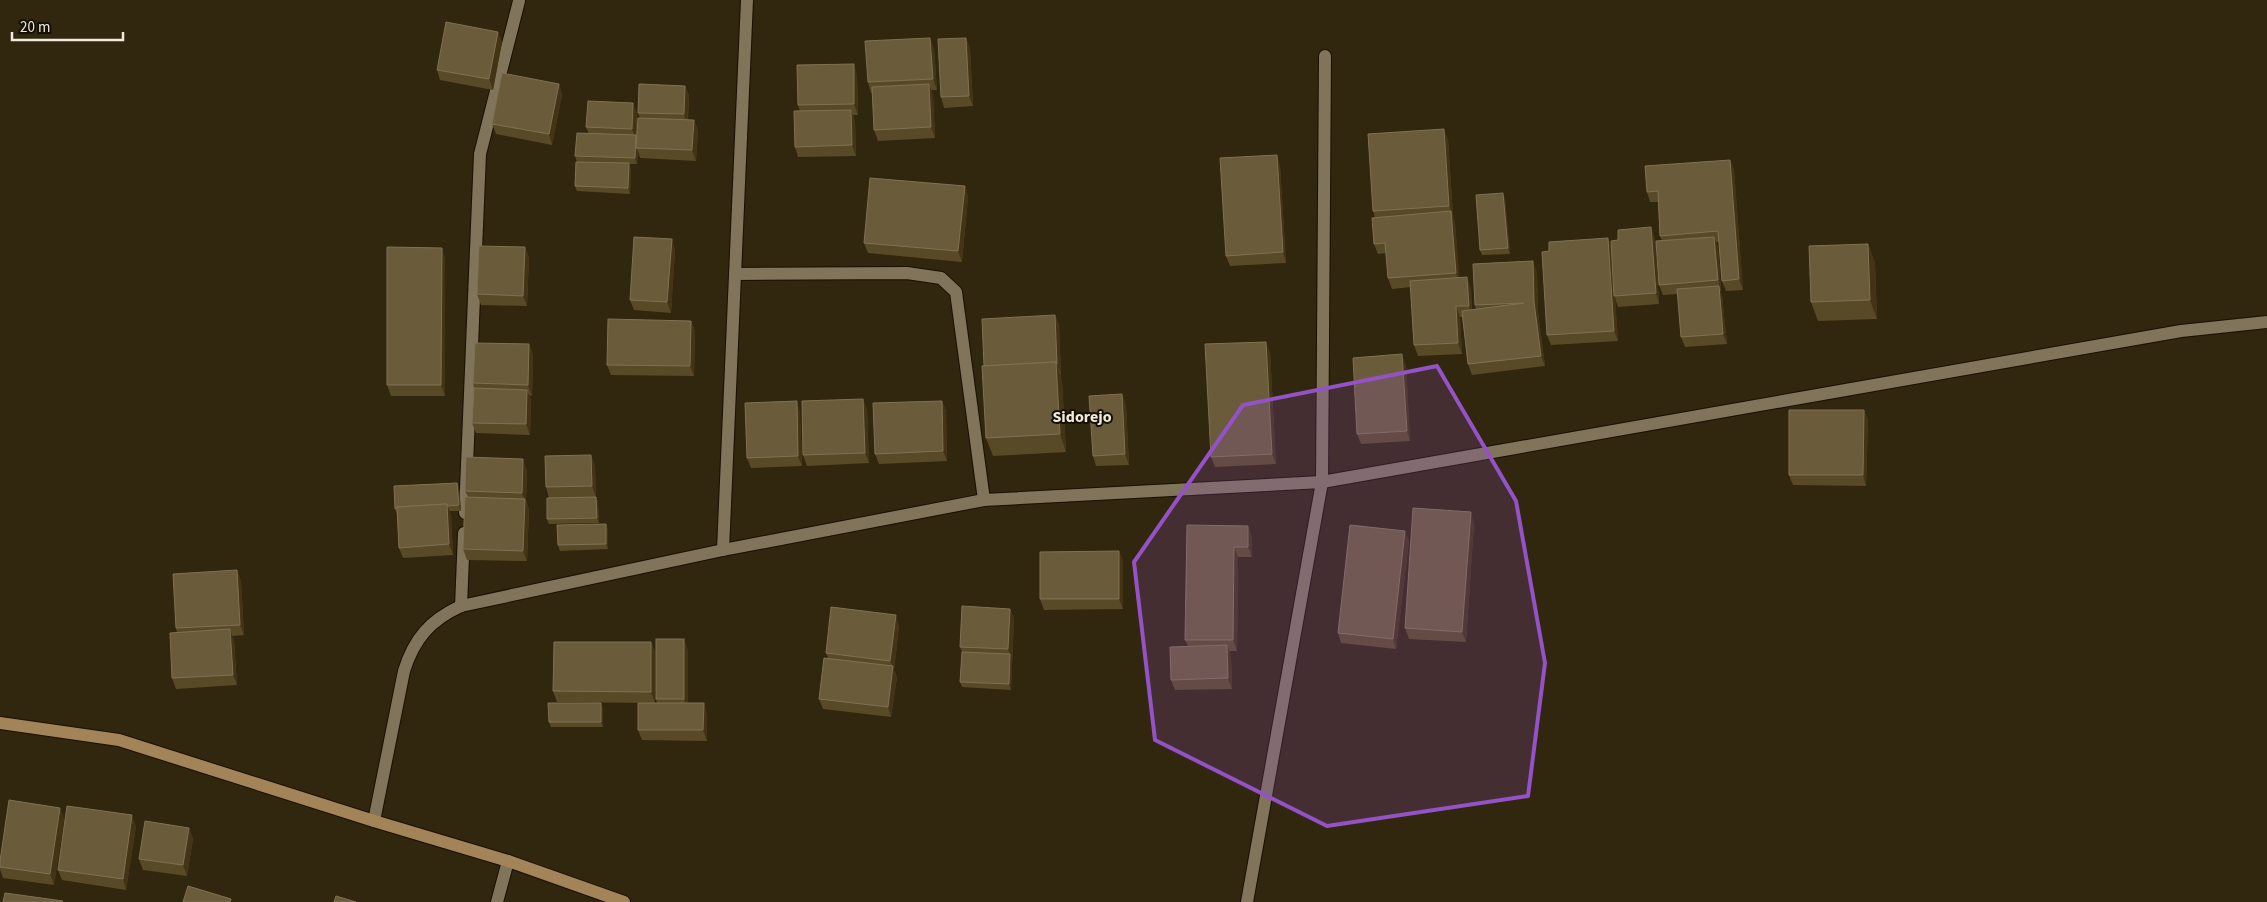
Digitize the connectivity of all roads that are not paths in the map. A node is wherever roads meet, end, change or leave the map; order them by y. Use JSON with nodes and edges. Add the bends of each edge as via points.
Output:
{"nodes":[{"id":1,"x":747,"y":0,"type":"edge"},
{"id":2,"x":519,"y":1,"type":"edge"},
{"id":3,"x":1325,"y":56,"type":"dead end"},
{"id":4,"x":735,"y":274,"type":"junction"},
{"id":5,"x":2267,"y":322,"type":"edge"},
{"id":6,"x":1322,"y":482,"type":"junction"},
{"id":7,"x":984,"y":500,"type":"junction"},
{"id":8,"x":723,"y":550,"type":"junction"},
{"id":9,"x":461,"y":606,"type":"junction"},
{"id":10,"x":0,"y":723,"type":"edge"},
{"id":11,"x":374,"y":822,"type":"junction"},
{"id":12,"x":508,"y":861,"type":"junction"},
{"id":13,"x":497,"y":902,"type":"edge"},
{"id":14,"x":624,"y":902,"type":"edge"},
{"id":15,"x":1247,"y":902,"type":"edge"}],
"edges":[{"from":1,"to":4,"type":"street"},
{"from":2,"to":9,"type":"street","via":[[480,154]]},
{"from":3,"to":6,"type":"street"},
{"from":4,"to":7,"type":"street","via":[[907,273],[941,278],[956,292]]},
{"from":4,"to":8,"type":"street"},
{"from":5,"to":6,"type":"street","via":[[2181,331]]},
{"from":6,"to":7,"type":"street"},
{"from":6,"to":15,"type":"street"},
{"from":7,"to":8,"type":"street"},
{"from":8,"to":9,"type":"street"},
{"from":9,"to":11,"type":"street","via":[[441,615],[412,648],[404,671]]},
{"from":10,"to":11,"type":"main road","via":[[119,740]]},
{"from":11,"to":12,"type":"main road"},
{"from":12,"to":13,"type":"street"},
{"from":12,"to":14,"type":"main road"}]}
